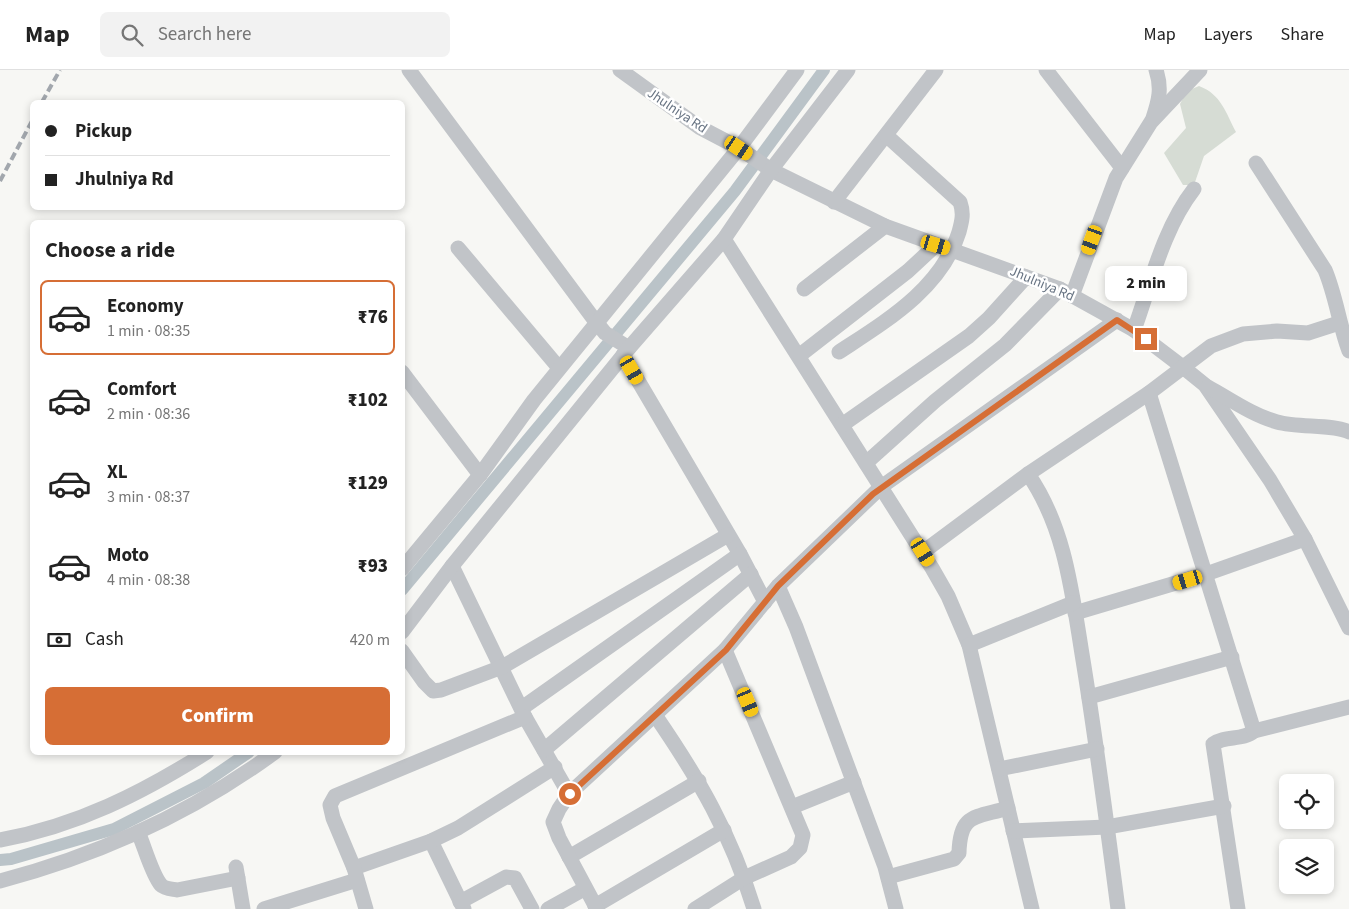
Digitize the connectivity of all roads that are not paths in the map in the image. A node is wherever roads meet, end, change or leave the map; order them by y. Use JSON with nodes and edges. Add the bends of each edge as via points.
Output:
{"nodes":[{"id":1,"x":409,"y":70,"type":"edge"},
{"id":2,"x":620,"y":70,"type":"edge"},
{"id":3,"x":797,"y":70,"type":"edge"},
{"id":4,"x":848,"y":70,"type":"edge"},
{"id":5,"x":936,"y":70,"type":"edge"},
{"id":6,"x":1046,"y":70,"type":"edge"},
{"id":7,"x":1156,"y":70,"type":"edge"},
{"id":8,"x":1200,"y":70,"type":"edge"},
{"id":9,"x":1151,"y":122,"type":"junction"},
{"id":10,"x":887,"y":136,"type":"junction"},
{"id":11,"x":744,"y":152,"type":"junction"},
{"id":12,"x":1256,"y":163,"type":"dead end"},
{"id":13,"x":767,"y":167,"type":"junction"},
{"id":14,"x":1122,"y":168,"type":"junction"},
{"id":15,"x":1194,"y":189,"type":"dead end"},
{"id":16,"x":834,"y":202,"type":"junction"},
{"id":17,"x":885,"y":226,"type":"junction"},
{"id":18,"x":724,"y":239,"type":"junction"},
{"id":19,"x":936,"y":245,"type":"junction"},
{"id":20,"x":458,"y":248,"type":"dead end"},
{"id":21,"x":953,"y":250,"type":"junction"},
{"id":22,"x":1026,"y":277,"type":"junction"},
{"id":23,"x":804,"y":289,"type":"dead end"},
{"id":24,"x":1066,"y":293,"type":"junction"},
{"id":25,"x":1117,"y":320,"type":"junction"},
{"id":26,"x":1339,"y":323,"type":"junction"},
{"id":27,"x":600,"y":328,"type":"junction"},
{"id":28,"x":1134,"y":330,"type":"junction"},
{"id":29,"x":624,"y":349,"type":"junction"},
{"id":30,"x":1349,"y":351,"type":"edge"},
{"id":31,"x":839,"y":352,"type":"dead end"},
{"id":32,"x":800,"y":355,"type":"junction"},
{"id":33,"x":559,"y":368,"type":"junction"},
{"id":34,"x":1184,"y":368,"type":"junction"},
{"id":35,"x":405,"y":376,"type":"edge"},
{"id":36,"x":1205,"y":385,"type":"junction"},
{"id":37,"x":1149,"y":394,"type":"junction"},
{"id":38,"x":842,"y":425,"type":"junction"},
{"id":39,"x":1347,"y":426,"type":"edge"},
{"id":40,"x":866,"y":463,"type":"junction"},
{"id":41,"x":1028,"y":474,"type":"junction"},
{"id":42,"x":480,"y":475,"type":"junction"},
{"id":43,"x":882,"y":487,"type":"junction"},
{"id":44,"x":728,"y":536,"type":"junction"},
{"id":45,"x":1304,"y":539,"type":"junction"},
{"id":46,"x":923,"y":552,"type":"junction"},
{"id":47,"x":740,"y":554,"type":"junction"},
{"id":48,"x":405,"y":561,"type":"edge"},
{"id":49,"x":452,"y":566,"type":"junction"},
{"id":50,"x":751,"y":574,"type":"junction"},
{"id":51,"x":1206,"y":574,"type":"junction"},
{"id":52,"x":778,"y":586,"type":"junction"},
{"id":53,"x":765,"y":602,"type":"junction"},
{"id":54,"x":1074,"y":608,"type":"junction"},
{"id":55,"x":1349,"y":627,"type":"edge"},
{"id":56,"x":405,"y":628,"type":"edge"},
{"id":57,"x":969,"y":645,"type":"junction"},
{"id":58,"x":726,"y":650,"type":"junction"},
{"id":59,"x":405,"y":655,"type":"edge"},
{"id":60,"x":1232,"y":657,"type":"junction"},
{"id":61,"x":502,"y":667,"type":"junction"},
{"id":62,"x":1090,"y":697,"type":"junction"},
{"id":63,"x":1349,"y":707,"type":"edge"},
{"id":64,"x":523,"y":712,"type":"junction"},
{"id":65,"x":656,"y":715,"type":"junction"},
{"id":66,"x":1254,"y":731,"type":"junction"},
{"id":67,"x":1097,"y":749,"type":"junction"},
{"id":68,"x":544,"y":750,"type":"junction"},
{"id":69,"x":202,"y":755,"type":"edge"},
{"id":70,"x":271,"y":755,"type":"edge"},
{"id":71,"x":555,"y":767,"type":"junction"},
{"id":72,"x":999,"y":770,"type":"junction"},
{"id":73,"x":700,"y":781,"type":"junction"},
{"id":74,"x":854,"y":782,"type":"junction"},
{"id":75,"x":570,"y":794,"type":"junction"},
{"id":76,"x":1224,"y":806,"type":"junction"},
{"id":77,"x":792,"y":807,"type":"junction"},
{"id":78,"x":1008,"y":808,"type":"junction"},
{"id":79,"x":1107,"y":827,"type":"junction"},
{"id":80,"x":724,"y":830,"type":"junction"},
{"id":81,"x":1014,"y":831,"type":"junction"},
{"id":82,"x":138,"y":832,"type":"junction"},
{"id":83,"x":0,"y":840,"type":"edge"},
{"id":84,"x":431,"y":841,"type":"junction"},
{"id":85,"x":569,"y":857,"type":"junction"},
{"id":86,"x":356,"y":874,"type":"junction"},
{"id":87,"x":888,"y":877,"type":"junction"},
{"id":88,"x":744,"y":878,"type":"junction"},
{"id":89,"x":0,"y":881,"type":"edge"},
{"id":90,"x":584,"y":889,"type":"junction"},
{"id":91,"x":462,"y":906,"type":"edge"},
{"id":92,"x":596,"y":908,"type":"edge"},
{"id":93,"x":243,"y":909,"type":"edge"},
{"id":94,"x":264,"y":909,"type":"edge"},
{"id":95,"x":366,"y":909,"type":"edge"},
{"id":96,"x":532,"y":909,"type":"edge"},
{"id":97,"x":548,"y":909,"type":"edge"},
{"id":98,"x":695,"y":909,"type":"edge"},
{"id":99,"x":754,"y":909,"type":"edge"},
{"id":100,"x":896,"y":909,"type":"edge"},
{"id":101,"x":1032,"y":909,"type":"edge"},
{"id":102,"x":1118,"y":909,"type":"edge"},
{"id":103,"x":1238,"y":909,"type":"edge"}],
"edges":[{"from":1,"to":27,"type":"street"},
{"from":2,"to":11,"type":"street","name":"Jhulniya Rd","via":[[699,127]]},
{"from":3,"to":11,"type":"street"},
{"from":4,"to":13,"type":"street"},
{"from":5,"to":10,"type":"street"},
{"from":6,"to":14,"type":"street"},
{"from":7,"to":9,"type":"street","via":[[1160,96]]},
{"from":8,"to":9,"type":"street"},
{"from":9,"to":14,"type":"street"},
{"from":10,"to":16,"type":"street"},
{"from":10,"to":21,"type":"street","via":[[960,202],[964,212]]},
{"from":11,"to":13,"type":"street","name":"Jhulniya Rd"},
{"from":11,"to":27,"type":"street"},
{"from":12,"to":26,"type":"street","via":[[1325,270],[1335,298]]},
{"from":13,"to":16,"type":"street","name":"Jhulniya Rd"},
{"from":13,"to":18,"type":"street"},
{"from":14,"to":24,"type":"street"},
{"from":15,"to":28,"type":"street","via":[[1168,234]]},
{"from":16,"to":17,"type":"street","name":"Jhulniya Rd"},
{"from":17,"to":19,"type":"street","name":"Jhulniya Rd"},
{"from":17,"to":23,"type":"street"},
{"from":18,"to":29,"type":"street"},
{"from":18,"to":32,"type":"street"},
{"from":19,"to":21,"type":"street","name":"Jhulniya Rd"},
{"from":19,"to":32,"type":"street","via":[[908,271]]},
{"from":20,"to":33,"type":"street"},
{"from":21,"to":22,"type":"street","name":"Jhulniya Rd"},
{"from":21,"to":31,"type":"street","via":[[938,272],[911,300]]},
{"from":22,"to":24,"type":"street","name":"Jhulniya Rd"},
{"from":22,"to":38,"type":"street","via":[[969,336]]},
{"from":24,"to":25,"type":"street","name":"Jhulniya Rd"},
{"from":24,"to":40,"type":"street"},
{"from":25,"to":28,"type":"street","name":"Jhulniya Rd"},
{"from":25,"to":43,"type":"street"},
{"from":26,"to":30,"type":"street"},
{"from":26,"to":34,"type":"street","via":[[1308,333],[1262,332],[1227,339],[1211,346]]},
{"from":27,"to":29,"type":"street"},
{"from":27,"to":33,"type":"street"},
{"from":28,"to":34,"type":"street","name":"Jhulniya Rd"},
{"from":29,"to":44,"type":"street"},
{"from":29,"to":49,"type":"street"},
{"from":32,"to":38,"type":"street"},
{"from":33,"to":42,"type":"street"},
{"from":34,"to":36,"type":"street","name":"Jhulniya Rd"},
{"from":34,"to":37,"type":"street"},
{"from":35,"to":42,"type":"street"},
{"from":36,"to":39,"type":"street","via":[[1276,422],[1301,427]]},
{"from":36,"to":45,"type":"street","name":"Jhulniya Rd","via":[[1270,480]]},
{"from":37,"to":41,"type":"street"},
{"from":37,"to":51,"type":"street"},
{"from":38,"to":40,"type":"street"},
{"from":40,"to":43,"type":"street"},
{"from":41,"to":46,"type":"street"},
{"from":41,"to":54,"type":"street","via":[[1042,495],[1057,530]]},
{"from":42,"to":48,"type":"street"},
{"from":43,"to":46,"type":"street"},
{"from":43,"to":52,"type":"street"},
{"from":44,"to":47,"type":"street"},
{"from":44,"to":61,"type":"street"},
{"from":45,"to":51,"type":"street"},
{"from":45,"to":55,"type":"street","name":"Jhulniya Rd"},
{"from":46,"to":57,"type":"street","via":[[948,596]]},
{"from":47,"to":50,"type":"street"},
{"from":47,"to":64,"type":"street"},
{"from":49,"to":56,"type":"street"},
{"from":49,"to":61,"type":"street"},
{"from":50,"to":53,"type":"street"},
{"from":50,"to":68,"type":"street"},
{"from":51,"to":54,"type":"street"},
{"from":51,"to":60,"type":"street"},
{"from":52,"to":53,"type":"street"},
{"from":52,"to":74,"type":"street"},
{"from":53,"to":58,"type":"street"},
{"from":54,"to":57,"type":"street"},
{"from":54,"to":62,"type":"street"},
{"from":57,"to":72,"type":"street"},
{"from":58,"to":65,"type":"street"},
{"from":58,"to":77,"type":"street"},
{"from":59,"to":61,"type":"street","via":[[432,690],[441,690]]},
{"from":60,"to":62,"type":"street"},
{"from":60,"to":66,"type":"street"},
{"from":61,"to":64,"type":"street"},
{"from":62,"to":67,"type":"street"},
{"from":63,"to":66,"type":"street"},
{"from":64,"to":68,"type":"street"},
{"from":64,"to":86,"type":"street","via":[[335,796],[330,805],[332,818]]},
{"from":65,"to":73,"type":"street"},
{"from":65,"to":75,"type":"street"},
{"from":66,"to":76,"type":"street","via":[[1249,735],[1219,739],[1213,744]]},
{"from":67,"to":72,"type":"street"},
{"from":67,"to":79,"type":"street"},
{"from":68,"to":71,"type":"street"},
{"from":69,"to":83,"type":"street","via":[[90,816]]},
{"from":70,"to":82,"type":"street","via":[[219,791]]},
{"from":71,"to":75,"type":"street"},
{"from":71,"to":84,"type":"street","via":[[482,814]]},
{"from":72,"to":78,"type":"street"},
{"from":73,"to":80,"type":"street"},
{"from":73,"to":85,"type":"street"},
{"from":74,"to":77,"type":"street"},
{"from":74,"to":87,"type":"street"},
{"from":75,"to":85,"type":"street","via":[[553,822]]},
{"from":76,"to":79,"type":"street"},
{"from":76,"to":103,"type":"street"},
{"from":77,"to":88,"type":"street","via":[[803,835],[800,848],[791,856]]},
{"from":78,"to":81,"type":"street"},
{"from":78,"to":87,"type":"street","via":[[964,823],[960,833],[960,853],[954,859]]},
{"from":79,"to":81,"type":"street"},
{"from":79,"to":102,"type":"street"},
{"from":80,"to":88,"type":"street"},
{"from":80,"to":92,"type":"street"},
{"from":81,"to":101,"type":"street"},
{"from":82,"to":89,"type":"street","via":[[101,850]]},
{"from":82,"to":93,"type":"street","via":[[161,885],[177,890],[237,873]]},
{"from":84,"to":86,"type":"street"},
{"from":84,"to":91,"type":"street"},
{"from":85,"to":90,"type":"street"},
{"from":86,"to":94,"type":"street"},
{"from":86,"to":95,"type":"street"},
{"from":87,"to":100,"type":"street"},
{"from":88,"to":98,"type":"street"},
{"from":88,"to":99,"type":"street"},
{"from":90,"to":92,"type":"street"},
{"from":90,"to":97,"type":"street"},
{"from":91,"to":96,"type":"street","via":[[506,877],[515,878],[521,885]]}]}
